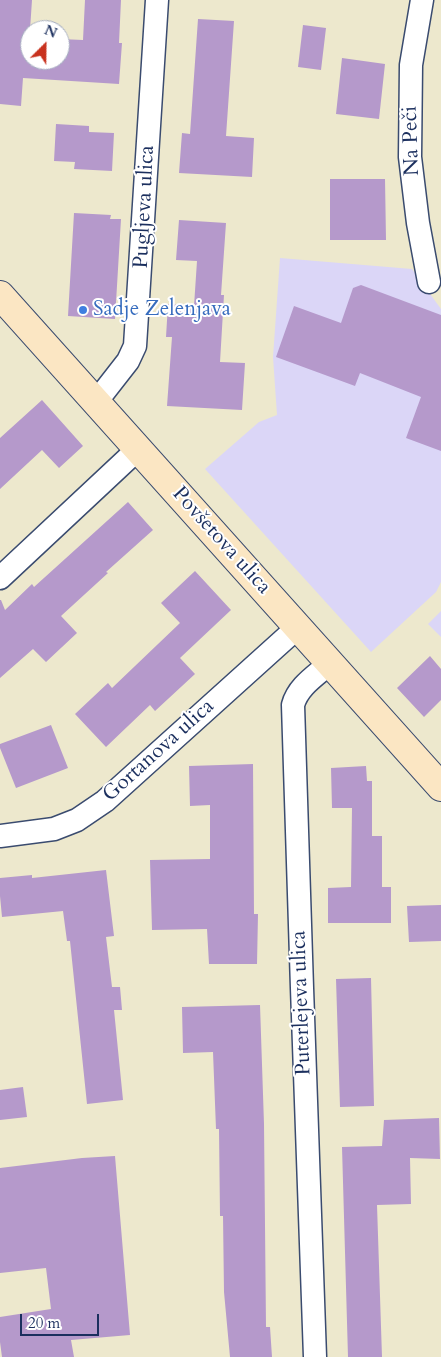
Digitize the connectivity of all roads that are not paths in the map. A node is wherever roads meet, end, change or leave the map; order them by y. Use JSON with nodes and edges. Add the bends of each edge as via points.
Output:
{"nodes":[{"id":1,"x":157,"y":0,"type":"edge"},
{"id":2,"x":422,"y":0,"type":"edge"},
{"id":3,"x":429,"y":282,"type":"dead end"},
{"id":4,"x":0,"y":295,"type":"edge"},
{"id":5,"x":96,"y":402,"type":"junction"},
{"id":6,"x":138,"y":449,"type":"junction"},
{"id":7,"x":0,"y":578,"type":"edge"},
{"id":8,"x":298,"y":627,"type":"junction"},
{"id":9,"x":330,"y":663,"type":"junction"},
{"id":10,"x":441,"y":787,"type":"edge"},
{"id":11,"x":0,"y":836,"type":"edge"},
{"id":12,"x":315,"y":1357,"type":"edge"}],
"edges":[{"from":1,"to":5,"type":"street","name":"Pugljeva ulica","via":[[136,341],[132,354]]},
{"from":2,"to":3,"type":"street","name":"Na Peči","via":[[411,64],[410,157]]},
{"from":4,"to":5,"type":"street","name":"Povšetova ulica"},
{"from":5,"to":6,"type":"street","name":"Povšetova ulica"},
{"from":6,"to":7,"type":"street"},
{"from":6,"to":8,"type":"street","name":"Povšetova ulica"},
{"from":8,"to":9,"type":"street","name":"Povšetova ulica"},
{"from":8,"to":11,"type":"street","name":"Gortanova ulica","via":[[105,801],[78,820],[54,829]]},
{"from":9,"to":10,"type":"street","name":"Povšetova ulica"},
{"from":9,"to":12,"type":"street","name":"Puterlejeva ulica","via":[[300,690],[293,704]]}]}
